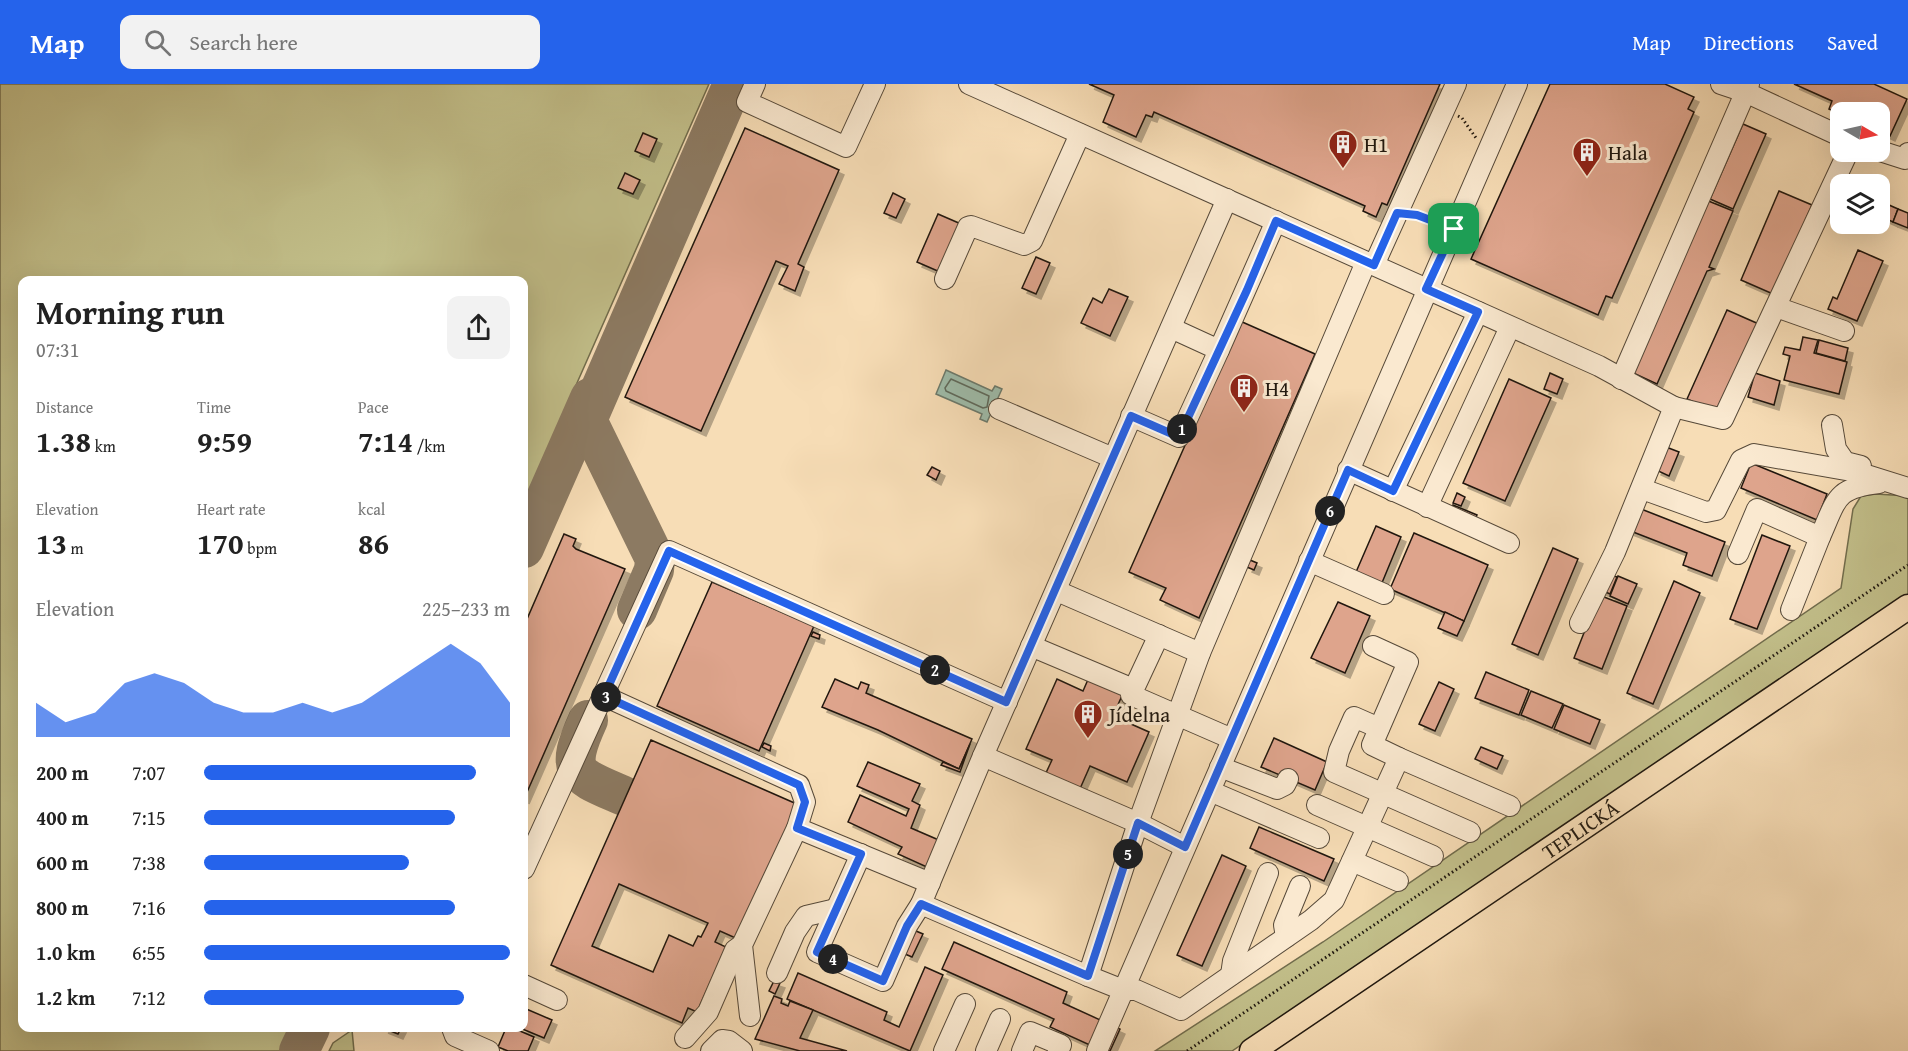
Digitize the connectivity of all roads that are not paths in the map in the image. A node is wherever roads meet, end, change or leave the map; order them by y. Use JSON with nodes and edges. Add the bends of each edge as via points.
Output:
{"nodes":[{"id":1,"x":755,"y":84,"type":"edge"},
{"id":2,"x":875,"y":84,"type":"edge"},
{"id":3,"x":969,"y":84,"type":"edge"},
{"id":4,"x":1456,"y":84,"type":"edge"},
{"id":5,"x":1516,"y":84,"type":"edge"},
{"id":6,"x":1721,"y":84,"type":"edge"},
{"id":7,"x":1747,"y":88,"type":"edge"},
{"id":8,"x":1830,"y":131,"type":"edge"},
{"id":9,"x":1080,"y":134,"type":"junction"},
{"id":10,"x":1908,"y":153,"type":"edge"},
{"id":11,"x":1890,"y":154,"type":"edge"},
{"id":12,"x":1843,"y":162,"type":"edge"},
{"id":13,"x":1227,"y":199,"type":"junction"},
{"id":14,"x":1276,"y":221,"type":"junction"},
{"id":15,"x":1370,"y":263,"type":"junction"},
{"id":16,"x":945,"y":279,"type":"dead end"},
{"id":17,"x":1426,"y":289,"type":"junction"},
{"id":18,"x":1776,"y":307,"type":"junction"},
{"id":19,"x":1478,"y":312,"type":"junction"},
{"id":20,"x":1510,"y":327,"type":"junction"},
{"id":21,"x":1171,"y":328,"type":"junction"},
{"id":22,"x":1844,"y":331,"type":"dead end"},
{"id":23,"x":1219,"y":350,"type":"junction"},
{"id":24,"x":1621,"y":379,"type":"junction"},
{"id":25,"x":1674,"y":407,"type":"junction"},
{"id":26,"x":999,"y":409,"type":"dead end"},
{"id":27,"x":1131,"y":416,"type":"junction"},
{"id":28,"x":1832,"y":425,"type":"dead end"},
{"id":29,"x":1113,"y":458,"type":"junction"},
{"id":30,"x":1348,"y":470,"type":"junction"},
{"id":31,"x":1884,"y":483,"type":"junction"},
{"id":32,"x":1908,"y":488,"type":"edge"},
{"id":33,"x":1646,"y":490,"type":"dead end"},
{"id":34,"x":1393,"y":491,"type":"junction"},
{"id":35,"x":1427,"y":507,"type":"junction"},
{"id":36,"x":1820,"y":537,"type":"junction"},
{"id":37,"x":1509,"y":543,"type":"dead end"},
{"id":38,"x":1738,"y":554,"type":"dead end"},
{"id":39,"x":1309,"y":561,"type":"junction"},
{"id":40,"x":1057,"y":591,"type":"junction"},
{"id":41,"x":1384,"y":594,"type":"dead end"},
{"id":42,"x":1908,"y":607,"type":"edge"},
{"id":43,"x":1791,"y":610,"type":"dead end"},
{"id":44,"x":1580,"y":623,"type":"dead end"},
{"id":45,"x":1158,"y":635,"type":"junction"},
{"id":46,"x":1031,"y":646,"type":"junction"},
{"id":47,"x":1373,"y":646,"type":"dead end"},
{"id":48,"x":1200,"y":653,"type":"junction"},
{"id":49,"x":1133,"y":689,"type":"junction"},
{"id":50,"x":604,"y":696,"type":"junction"},
{"id":51,"x":1006,"y":702,"type":"junction"},
{"id":52,"x":1177,"y":716,"type":"junction"},
{"id":53,"x":1379,"y":728,"type":"junction"},
{"id":54,"x":1232,"y":739,"type":"junction"},
{"id":55,"x":983,"y":756,"type":"junction"},
{"id":56,"x":1399,"y":758,"type":"junction"},
{"id":57,"x":1220,"y":767,"type":"junction"},
{"id":58,"x":1288,"y":779,"type":"dead end"},
{"id":59,"x":1210,"y":791,"type":"junction"},
{"id":60,"x":1383,"y":794,"type":"junction"},
{"id":61,"x":1317,"y":805,"type":"dead end"},
{"id":62,"x":1510,"y":806,"type":"dead end"},
{"id":63,"x":1138,"y":823,"type":"junction"},
{"id":64,"x":797,"y":828,"type":"junction"},
{"id":65,"x":1367,"y":828,"type":"junction"},
{"id":66,"x":1470,"y":832,"type":"dead end"},
{"id":67,"x":1319,"y":838,"type":"dead end"},
{"id":68,"x":1185,"y":847,"type":"junction"},
{"id":69,"x":861,"y":854,"type":"junction"},
{"id":70,"x":1433,"y":856,"type":"dead end"},
{"id":71,"x":528,"y":860,"type":"edge"},
{"id":72,"x":1352,"y":861,"type":"junction"},
{"id":73,"x":1268,"y":873,"type":"dead end"},
{"id":74,"x":1398,"y":881,"type":"dead end"},
{"id":75,"x":930,"y":883,"type":"junction"},
{"id":76,"x":1300,"y":886,"type":"dead end"},
{"id":77,"x":921,"y":904,"type":"junction"},
{"id":78,"x":836,"y":909,"type":"junction"},
{"id":79,"x":1286,"y":937,"type":"junction"},
{"id":80,"x":742,"y":945,"type":"junction"},
{"id":81,"x":777,"y":973,"type":"dead end"},
{"id":82,"x":1231,"y":975,"type":"junction"},
{"id":83,"x":1088,"y":976,"type":"junction"},
{"id":84,"x":528,"y":987,"type":"edge"},
{"id":85,"x":1123,"y":990,"type":"junction"},
{"id":86,"x":557,"y":1000,"type":"dead end"},
{"id":87,"x":965,"y":1004,"type":"dead end"},
{"id":88,"x":750,"y":1016,"type":"dead end"},
{"id":89,"x":1000,"y":1019,"type":"dead end"},
{"id":90,"x":454,"y":1032,"type":"edge"},
{"id":91,"x":686,"y":1038,"type":"dead end"},
{"id":92,"x":489,"y":1051,"type":"edge"},
{"id":93,"x":711,"y":1051,"type":"edge"},
{"id":94,"x":741,"y":1051,"type":"edge"},
{"id":95,"x":944,"y":1051,"type":"edge"},
{"id":96,"x":986,"y":1051,"type":"edge"},
{"id":97,"x":1022,"y":1051,"type":"edge"},
{"id":98,"x":1058,"y":1051,"type":"edge"},
{"id":99,"x":1097,"y":1051,"type":"edge"},
{"id":100,"x":1252,"y":1051,"type":"edge"}],
"edges":[{"from":1,"to":2,"type":"lane","via":[[747,102],[846,147]]},
{"from":3,"to":9,"type":"lane"},
{"from":4,"to":15,"type":"lane"},
{"from":5,"to":17,"type":"lane"},
{"from":6,"to":7,"type":"lane"},
{"from":7,"to":8,"type":"lane"},
{"from":7,"to":24,"type":"lane"},
{"from":9,"to":13,"type":"lane"},
{"from":9,"to":16,"type":"lane","via":[[1032,241],[1024,245],[968,227]]},
{"from":10,"to":11,"type":"lane","via":[[1905,159]]},
{"from":12,"to":18,"type":"lane"},
{"from":13,"to":14,"type":"lane"},
{"from":13,"to":21,"type":"lane"},
{"from":14,"to":15,"type":"lane"},
{"from":14,"to":23,"type":"lane"},
{"from":15,"to":17,"type":"lane"},
{"from":15,"to":48,"type":"lane"},
{"from":17,"to":19,"type":"lane"},
{"from":17,"to":30,"type":"lane"},
{"from":18,"to":22,"type":"lane"},
{"from":18,"to":25,"type":"lane","via":[[1723,419]]},
{"from":19,"to":20,"type":"lane"},
{"from":19,"to":34,"type":"lane"},
{"from":20,"to":24,"type":"lane"},
{"from":20,"to":35,"type":"lane"},
{"from":21,"to":23,"type":"lane"},
{"from":21,"to":27,"type":"lane"},
{"from":23,"to":27,"type":"lane","via":[[1179,437]]},
{"from":24,"to":25,"type":"lane"},
{"from":25,"to":44,"type":"lane","via":[[1615,552]]},
{"from":26,"to":29,"type":"lane"},
{"from":27,"to":29,"type":"lane"},
{"from":28,"to":31,"type":"lane","via":[[1836,449],[1845,462],[1859,464]]},
{"from":29,"to":40,"type":"lane"},
{"from":30,"to":34,"type":"lane"},
{"from":30,"to":39,"type":"lane"},
{"from":31,"to":32,"type":"lane"},
{"from":31,"to":33,"type":"lane","via":[[1857,472],[1755,454],[1741,460],[1716,510],[1706,512]]},
{"from":31,"to":36,"type":"lane","via":[[1854,486],[1838,497]]},
{"from":34,"to":35,"type":"lane"},
{"from":35,"to":37,"type":"lane"},
{"from":36,"to":38,"type":"lane","via":[[1756,508]]},
{"from":36,"to":43,"type":"lane"},
{"from":39,"to":41,"type":"lane"},
{"from":39,"to":54,"type":"lane"},
{"from":40,"to":45,"type":"lane"},
{"from":40,"to":46,"type":"lane"},
{"from":42,"to":100,"type":"main road","name":"TEPLICKÁ"},
{"from":45,"to":48,"type":"lane"},
{"from":45,"to":49,"type":"lane"},
{"from":46,"to":49,"type":"lane"},
{"from":46,"to":51,"type":"lane"},
{"from":47,"to":53,"type":"lane","via":[[1408,662]]},
{"from":48,"to":52,"type":"lane"},
{"from":49,"to":52,"type":"lane","via":[[1131,695]]},
{"from":50,"to":51,"type":"lane","via":[[669,551]]},
{"from":50,"to":64,"type":"lane","via":[[799,785],[805,802]]},
{"from":50,"to":71,"type":"lane"},
{"from":51,"to":55,"type":"lane"},
{"from":52,"to":54,"type":"lane"},
{"from":52,"to":63,"type":"lane"},
{"from":53,"to":56,"type":"lane","via":[[1372,745]]},
{"from":53,"to":60,"type":"lane","via":[[1354,717],[1334,772]]},
{"from":54,"to":57,"type":"lane"},
{"from":55,"to":63,"type":"lane"},
{"from":55,"to":75,"type":"lane"},
{"from":56,"to":60,"type":"lane"},
{"from":56,"to":62,"type":"lane"},
{"from":57,"to":58,"type":"lane","via":[[1277,789]]},
{"from":57,"to":59,"type":"lane"},
{"from":59,"to":67,"type":"lane"},
{"from":59,"to":68,"type":"lane"},
{"from":60,"to":65,"type":"lane"},
{"from":60,"to":66,"type":"lane"},
{"from":61,"to":65,"type":"lane"},
{"from":63,"to":68,"type":"lane"},
{"from":63,"to":83,"type":"lane"},
{"from":64,"to":69,"type":"lane"},
{"from":64,"to":80,"type":"lane"},
{"from":65,"to":70,"type":"lane"},
{"from":65,"to":72,"type":"lane"},
{"from":68,"to":85,"type":"lane"},
{"from":69,"to":75,"type":"lane"},
{"from":69,"to":78,"type":"lane"},
{"from":72,"to":74,"type":"lane"},
{"from":72,"to":79,"type":"lane","via":[[1334,900]]},
{"from":73,"to":82,"type":"lane"},
{"from":75,"to":77,"type":"lane"},
{"from":76,"to":79,"type":"lane","via":[[1284,926]]},
{"from":77,"to":78,"type":"lane","via":[[883,981],[817,952]]},
{"from":77,"to":83,"type":"lane"},
{"from":78,"to":81,"type":"lane","via":[[806,916]]},
{"from":79,"to":82,"type":"lane"},
{"from":80,"to":88,"type":"lane"},
{"from":80,"to":91,"type":"lane","via":[[735,950],[708,1012]]},
{"from":82,"to":85,"type":"lane","via":[[1181,1010],[1136,990]]},
{"from":83,"to":85,"type":"lane"},
{"from":84,"to":86,"type":"lane"},
{"from":85,"to":99,"type":"lane"},
{"from":87,"to":95,"type":"lane"},
{"from":89,"to":96,"type":"lane"},
{"from":90,"to":92,"type":"lane"},
{"from":93,"to":94,"type":"lane","via":[[722,1040]]},
{"from":97,"to":98,"type":"lane","via":[[1030,1032],[1061,1045]]}]}
